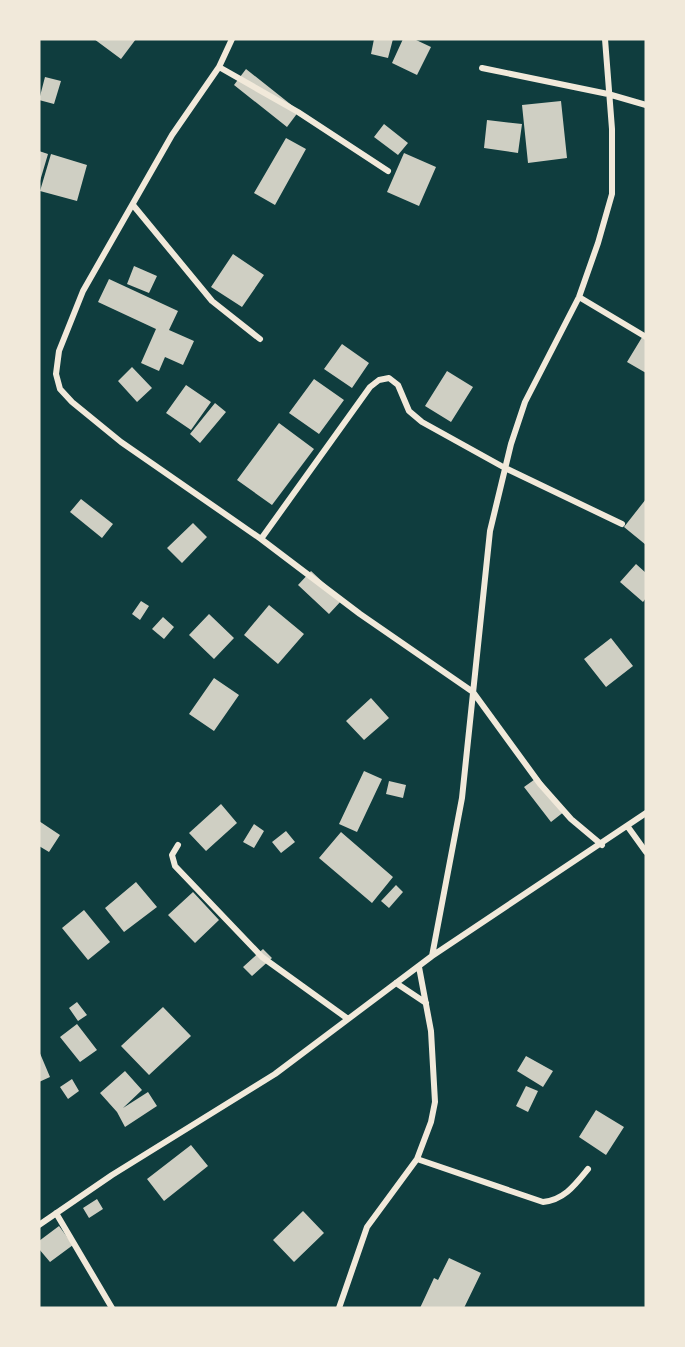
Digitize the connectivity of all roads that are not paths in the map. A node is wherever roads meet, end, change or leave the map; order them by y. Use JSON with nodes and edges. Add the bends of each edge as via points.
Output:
{"nodes":[{"id":1,"x":232,"y":39,"type":"edge"},
{"id":2,"x":605,"y":39,"type":"edge"},
{"id":3,"x":219,"y":67,"type":"junction"},
{"id":4,"x":482,"y":68,"type":"dead end"},
{"id":5,"x":608,"y":94,"type":"junction"},
{"id":6,"x":646,"y":105,"type":"edge"},
{"id":7,"x":388,"y":171,"type":"dead end"},
{"id":8,"x":133,"y":206,"type":"junction"},
{"id":9,"x":579,"y":297,"type":"junction"},
{"id":10,"x":646,"y":338,"type":"edge"},
{"id":11,"x":260,"y":339,"type":"dead end"},
{"id":12,"x":505,"y":468,"type":"junction"},
{"id":13,"x":622,"y":524,"type":"dead end"},
{"id":14,"x":261,"y":539,"type":"junction"},
{"id":15,"x":473,"y":692,"type":"junction"},
{"id":16,"x":646,"y":813,"type":"edge"},
{"id":17,"x":628,"y":827,"type":"junction"},
{"id":18,"x":178,"y":845,"type":"dead end"},
{"id":19,"x":602,"y":845,"type":"junction"},
{"id":20,"x":646,"y":852,"type":"edge"},
{"id":21,"x":432,"y":956,"type":"junction"},
{"id":22,"x":419,"y":968,"type":"junction"},
{"id":23,"x":396,"y":983,"type":"junction"},
{"id":24,"x":426,"y":1003,"type":"junction"},
{"id":25,"x":348,"y":1019,"type":"junction"},
{"id":26,"x":417,"y":1159,"type":"junction"},
{"id":27,"x":588,"y":1169,"type":"dead end"},
{"id":28,"x":56,"y":1213,"type":"junction"},
{"id":29,"x":39,"y":1225,"type":"edge"},
{"id":30,"x":112,"y":1308,"type":"edge"},
{"id":31,"x":339,"y":1308,"type":"edge"}],
"edges":[{"from":1,"to":3,"type":"street"},
{"from":2,"to":5,"type":"street"},
{"from":3,"to":7,"type":"street","via":[[298,112]]},
{"from":3,"to":8,"type":"street","via":[[172,135]]},
{"from":4,"to":5,"type":"street"},
{"from":5,"to":6,"type":"street"},
{"from":5,"to":9,"type":"street","via":[[612,194]]},
{"from":8,"to":11,"type":"street","via":[[212,301]]},
{"from":8,"to":14,"type":"street","via":[[110,239],[79,300],[59,351],[56,374],[60,389],[121,442]]},
{"from":9,"to":10,"type":"street"},
{"from":9,"to":12,"type":"street","via":[[525,402]]},
{"from":12,"to":13,"type":"street"},
{"from":12,"to":14,"type":"street","via":[[422,422],[409,411],[398,385],[389,378],[380,380],[370,387]]},
{"from":12,"to":15,"type":"street","via":[[490,531]]},
{"from":14,"to":15,"type":"street"},
{"from":15,"to":19,"type":"street","via":[[540,784],[571,819]]},
{"from":15,"to":21,"type":"street","via":[[462,798]]},
{"from":16,"to":17,"type":"street"},
{"from":17,"to":19,"type":"street"},
{"from":17,"to":20,"type":"street"},
{"from":18,"to":25,"type":"street","via":[[172,855],[175,866],[227,923],[262,957]]},
{"from":19,"to":21,"type":"street"},
{"from":21,"to":22,"type":"street"},
{"from":22,"to":23,"type":"street"},
{"from":22,"to":24,"type":"street"},
{"from":23,"to":24,"type":"street"},
{"from":23,"to":25,"type":"street"},
{"from":24,"to":26,"type":"street","via":[[435,1102]]},
{"from":25,"to":28,"type":"street","via":[[275,1074]]},
{"from":26,"to":27,"type":"street","via":[[543,1202],[555,1201],[568,1192]]},
{"from":26,"to":31,"type":"street","via":[[367,1227]]},
{"from":28,"to":29,"type":"street"},
{"from":28,"to":30,"type":"street"}]}
